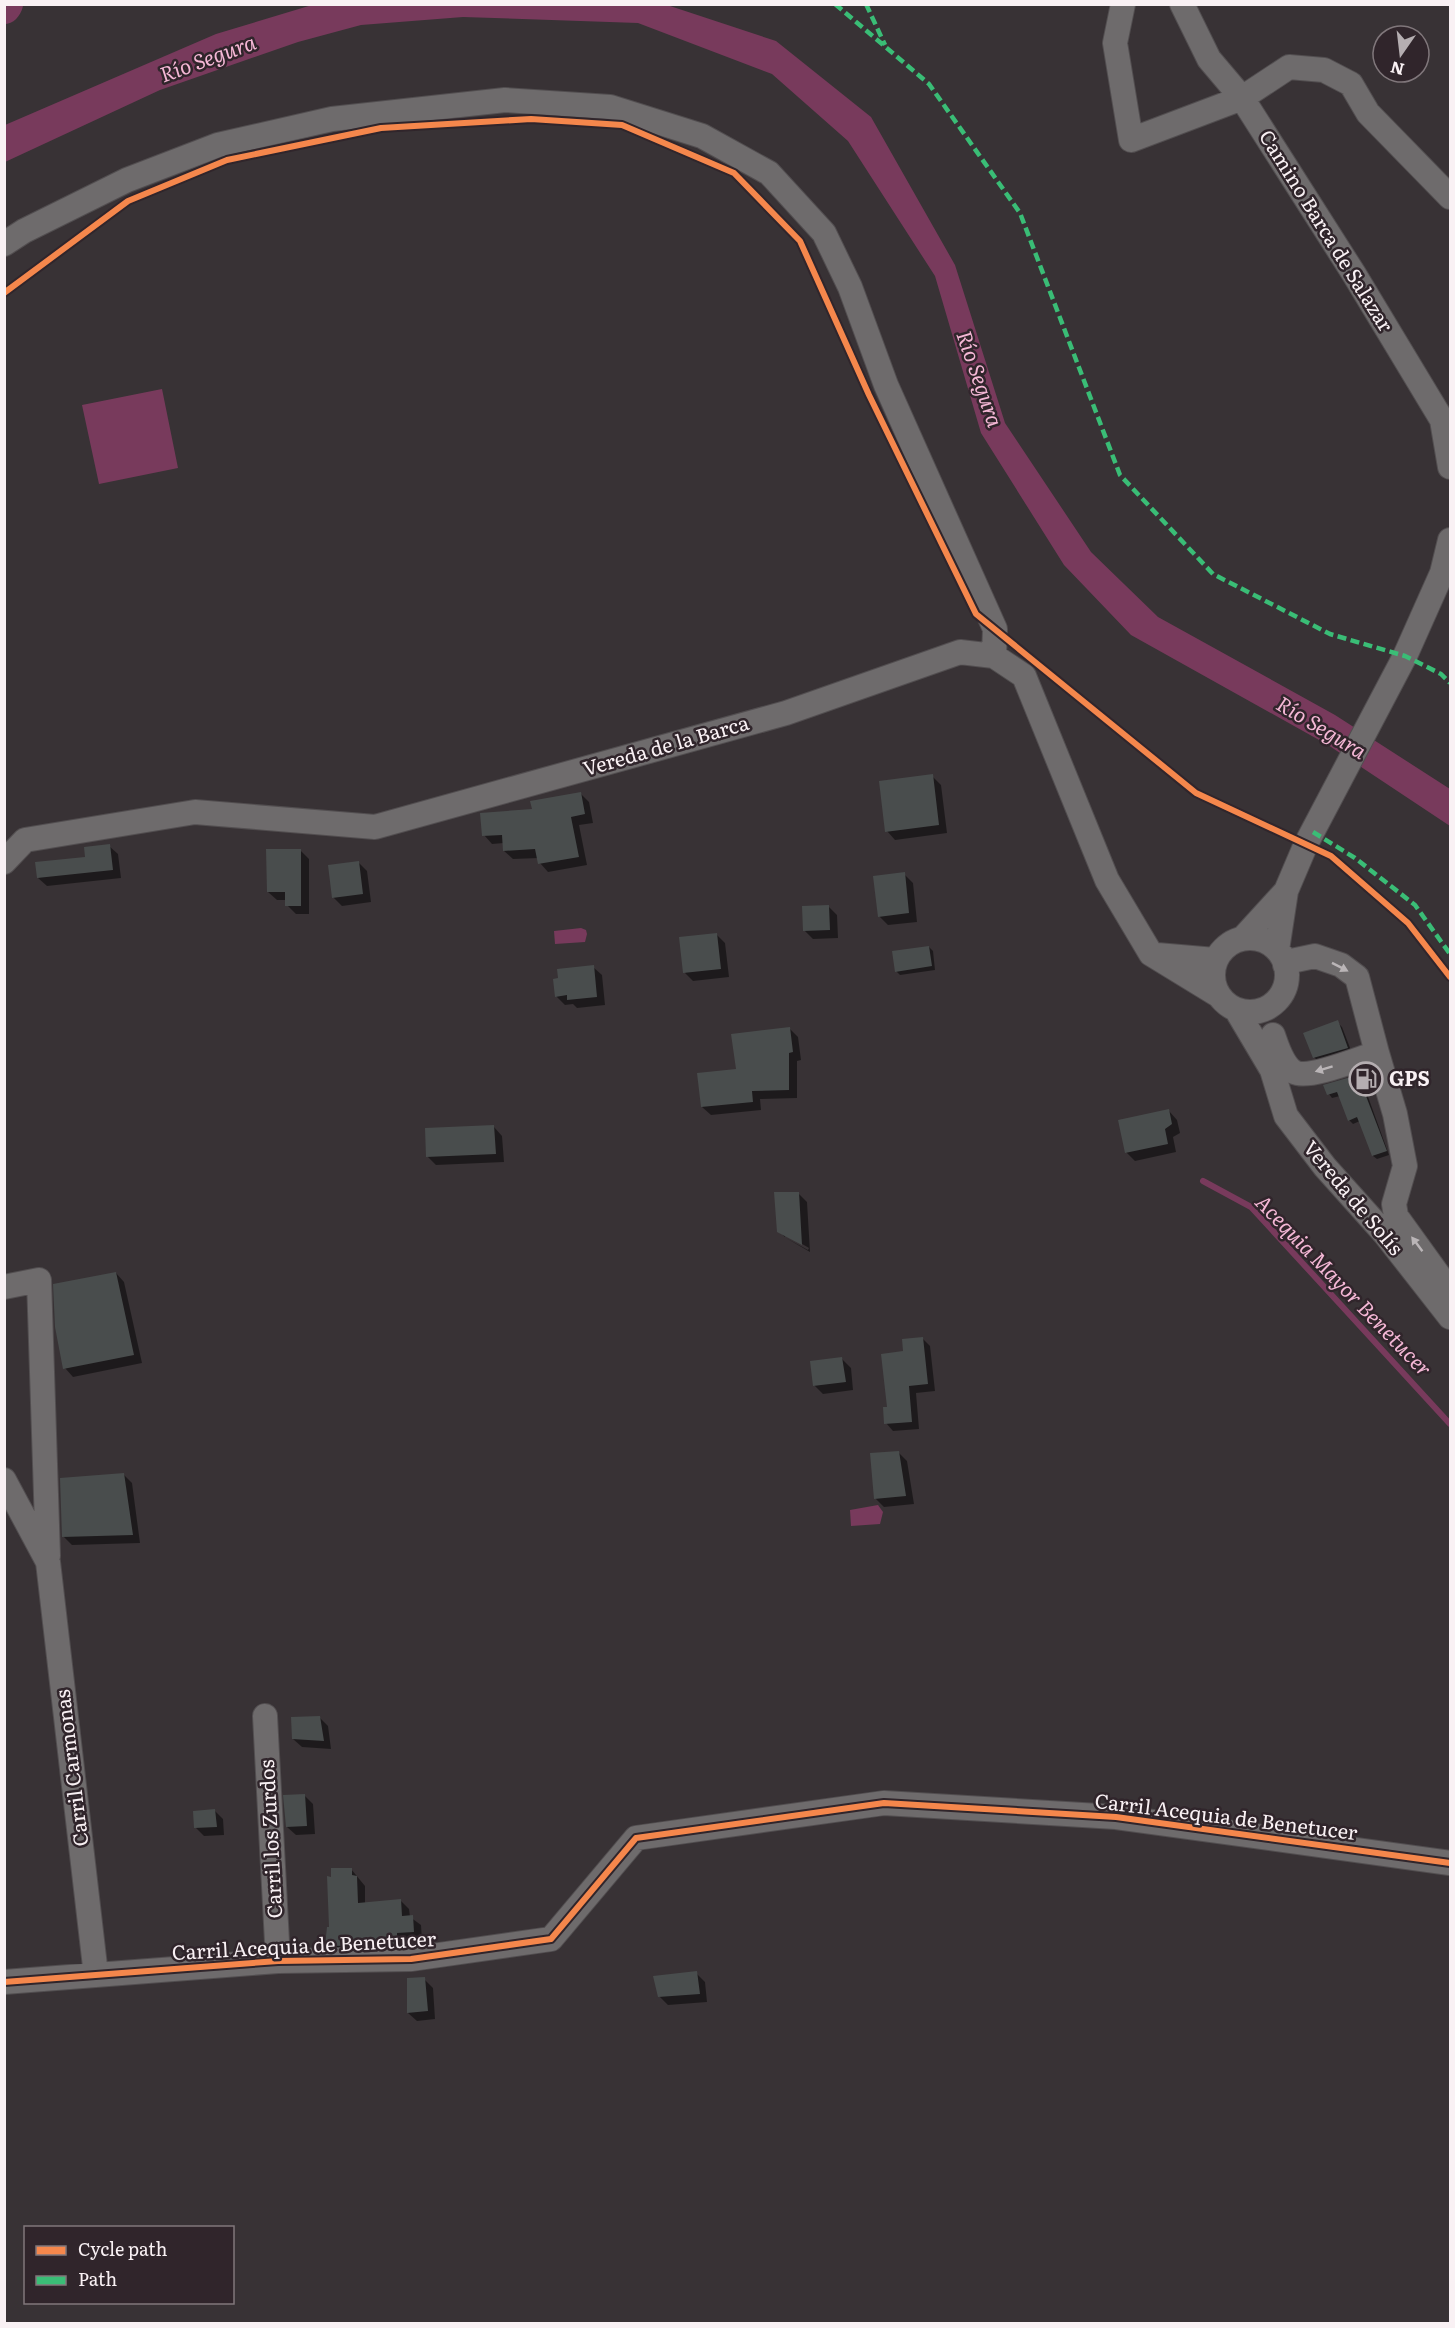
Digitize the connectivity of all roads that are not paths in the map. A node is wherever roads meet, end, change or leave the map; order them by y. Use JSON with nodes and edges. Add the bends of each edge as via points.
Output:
{"nodes":[{"id":1,"x":1123,"y":4,"type":"edge"},
{"id":2,"x":1182,"y":4,"type":"edge"},
{"id":3,"x":1242,"y":98,"type":"junction"},
{"id":4,"x":1450,"y":197,"type":"edge"},
{"id":5,"x":4,"y":244,"type":"edge"},
{"id":6,"x":1450,"y":467,"type":"edge"},
{"id":7,"x":1450,"y":540,"type":"edge"},
{"id":8,"x":994,"y":656,"type":"junction"},
{"id":9,"x":4,"y":862,"type":"edge"},
{"id":10,"x":1286,"y":891,"type":"junction"},
{"id":11,"x":1244,"y":939,"type":"junction"},
{"id":12,"x":1151,"y":954,"type":"junction"},
{"id":13,"x":1281,"y":958,"type":"junction"},
{"id":14,"x":1215,"y":960,"type":"junction"},
{"id":15,"x":1218,"y":995,"type":"junction"},
{"id":16,"x":1273,"y":1005,"type":"junction"},
{"id":17,"x":1238,"y":1011,"type":"junction"},
{"id":18,"x":1273,"y":1035,"type":"junction"},
{"id":19,"x":1377,"y":1053,"type":"junction"},
{"id":20,"x":1272,"y":1070,"type":"junction"},
{"id":21,"x":4,"y":1287,"type":"edge"},
{"id":22,"x":1450,"y":1291,"type":"edge"},
{"id":23,"x":1450,"y":1317,"type":"edge"},
{"id":24,"x":4,"y":1480,"type":"edge"},
{"id":25,"x":48,"y":1562,"type":"junction"},
{"id":26,"x":265,"y":1716,"type":"dead end"},
{"id":27,"x":1450,"y":1863,"type":"edge"},
{"id":28,"x":278,"y":1961,"type":"junction"},
{"id":29,"x":96,"y":1975,"type":"junction"},
{"id":30,"x":4,"y":1982,"type":"edge"}],
"edges":[{"from":1,"to":3,"type":"street","via":[[1115,43],[1131,140]]},
{"from":2,"to":3,"type":"street","name":"Camino Barca de Salazar","via":[[1209,59]]},
{"from":3,"to":4,"type":"street","via":[[1289,67],[1324,70],[1351,84],[1368,113]]},
{"from":3,"to":6,"type":"street","name":"Camino Barca de Salazar","via":[[1442,420]]},
{"from":5,"to":8,"type":"street","via":[[127,180],[218,145],[332,119],[505,100],[610,107],[702,136],[769,173],[824,233],[850,287],[886,385],[995,629]]},
{"from":7,"to":10,"type":"street","via":[[1442,573],[1405,656]]},
{"from":8,"to":9,"type":"street","name":"Vereda de la Barca","via":[[960,652],[786,713],[375,827],[195,812],[25,840]]},
{"from":8,"to":12,"type":"street","name":"Vereda de la Barca","via":[[1024,676],[1107,880]]},
{"from":10,"to":11,"type":"street"},
{"from":10,"to":13,"type":"street"},
{"from":11,"to":13,"type":"street","via":[[1267,942]]},
{"from":11,"to":14,"type":"street","via":[[1232,942]]},
{"from":12,"to":14,"type":"street"},
{"from":12,"to":15,"type":"street"},
{"from":13,"to":16,"type":"street","via":[[1287,976]]},
{"from":13,"to":19,"type":"street","one_way":true,"via":[[1315,956],[1357,977]]},
{"from":14,"to":15,"type":"street","via":[[1213,984]]},
{"from":15,"to":17,"type":"street"},
{"from":16,"to":17,"type":"street","via":[[1262,1011]]},
{"from":16,"to":18,"type":"street","name":"Vereda de Solís"},
{"from":17,"to":20,"type":"street","name":"Vereda de Solís"},
{"from":19,"to":18,"type":"street","one_way":true,"via":[[1308,1074],[1294,1072]]},
{"from":18,"to":20,"type":"street","name":"Vereda de Solís"},
{"from":22,"to":19,"type":"street","one_way":true,"via":[[1396,1216],[1394,1204],[1405,1166]]},
{"from":20,"to":23,"type":"street","name":"Vereda de Solís","via":[[1286,1116]]},
{"from":21,"to":25,"type":"street","name":"Carril Carmonas","via":[[39,1281]]},
{"from":24,"to":25,"type":"street","name":"Carril Carmonas"},
{"from":25,"to":29,"type":"street","name":"Carril Carmonas"},
{"from":26,"to":28,"type":"street","name":"Carril los Zurdos"},
{"from":27,"to":28,"type":"street","name":"Carril Acequia de Benetucer","via":[[1116,1817],[884,1803],[636,1838],[551,1939],[411,1959]]},
{"from":28,"to":29,"type":"street","name":"Carril Acequia de Benetucer"},
{"from":29,"to":30,"type":"street","name":"Carril Acequia de Benetucer"}]}
